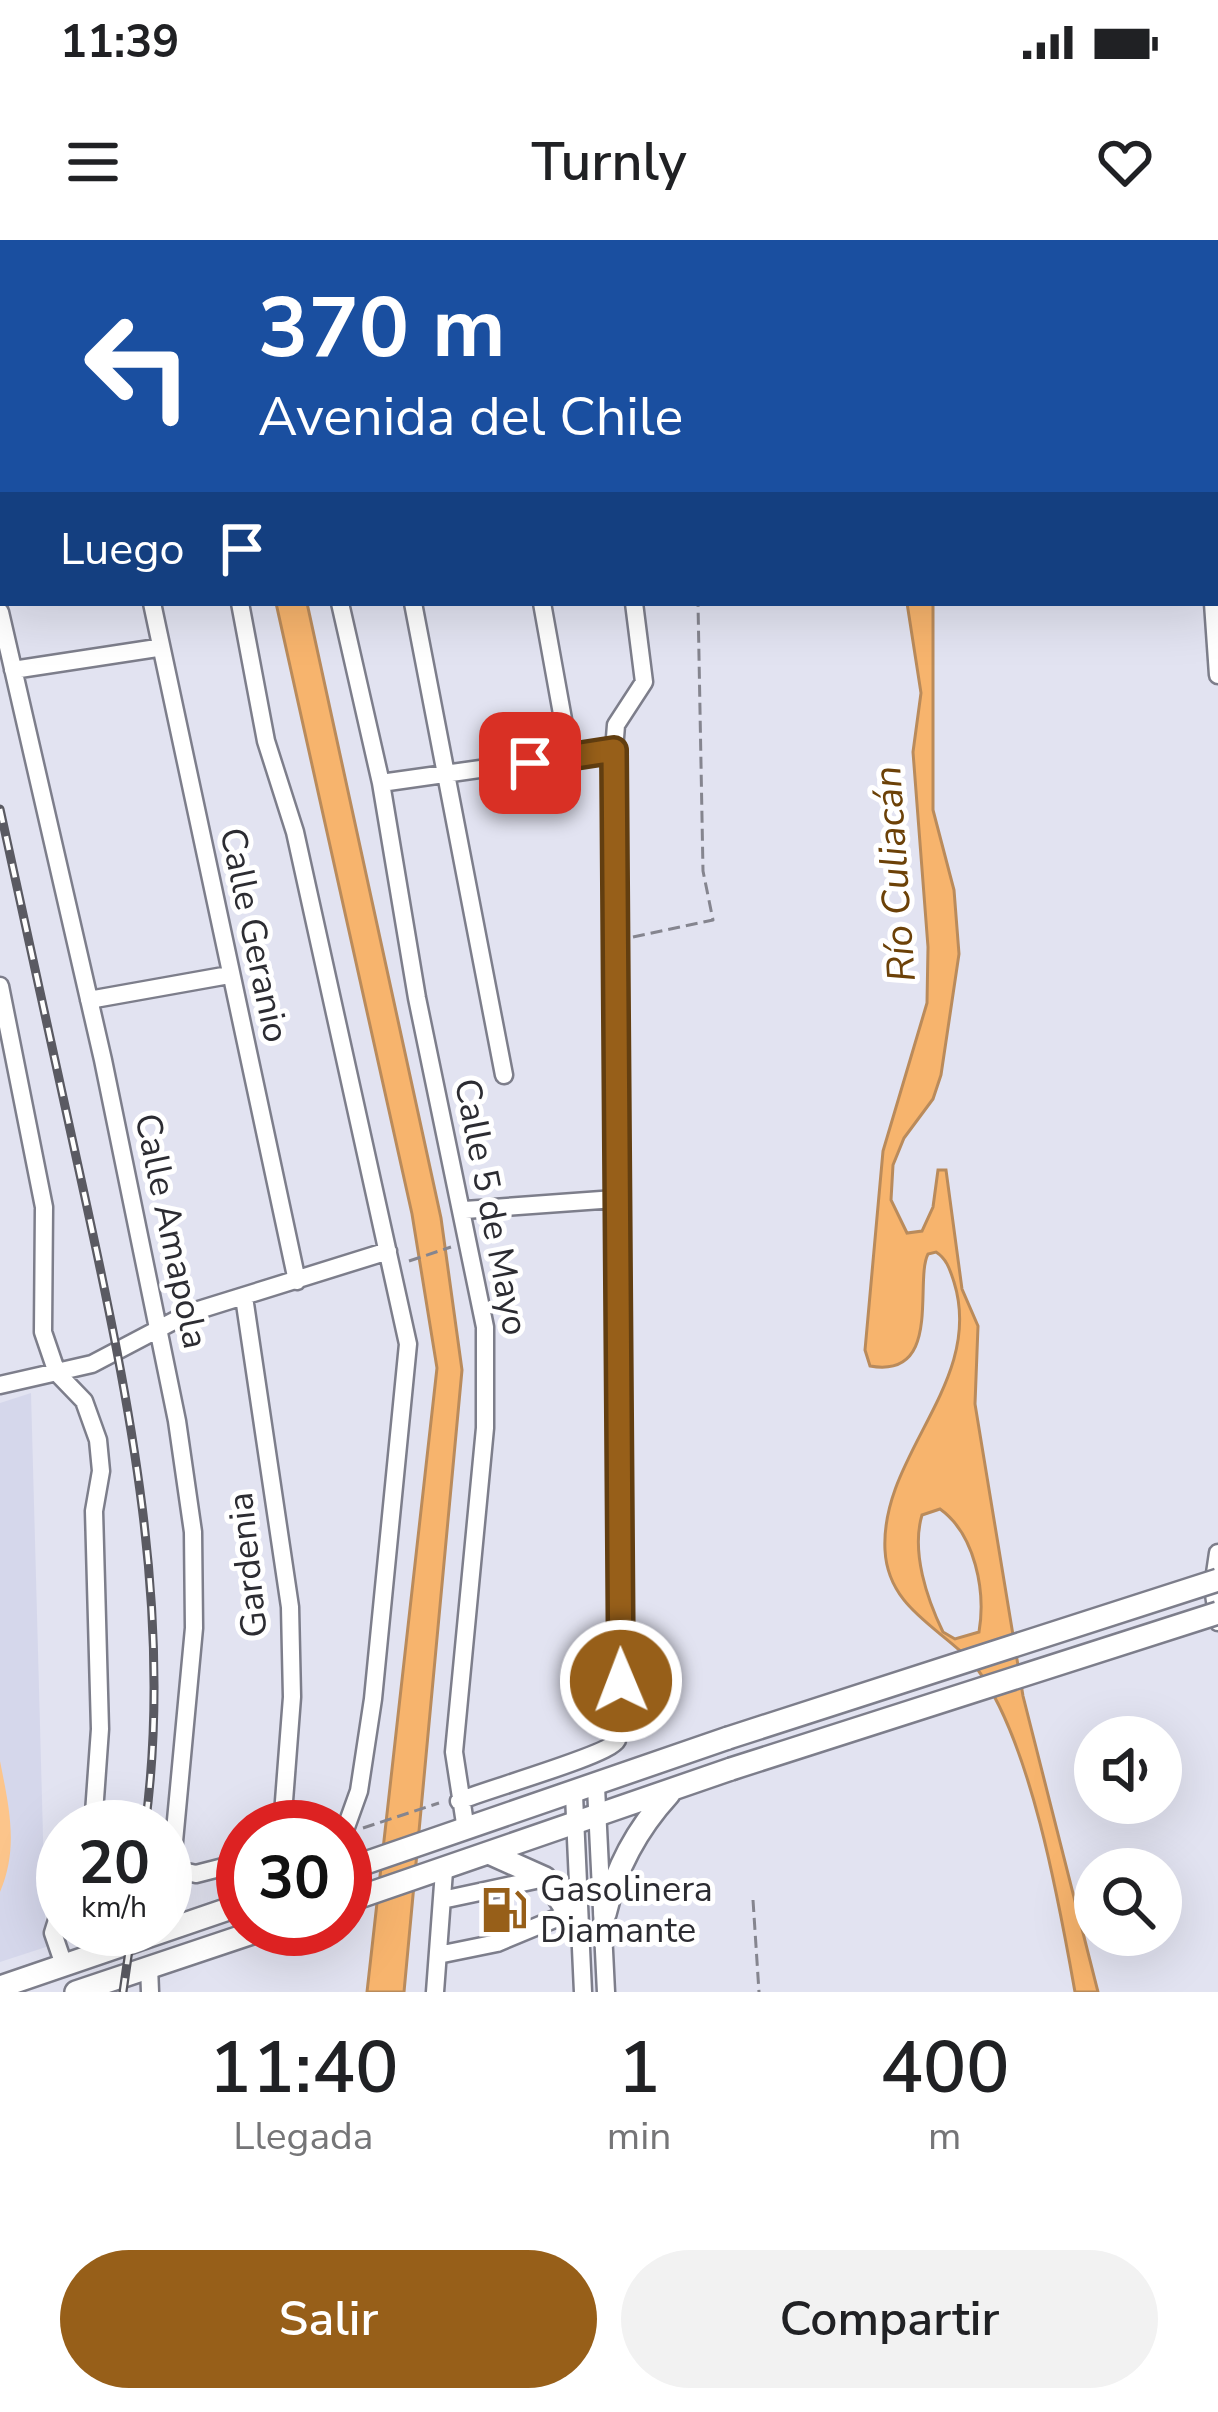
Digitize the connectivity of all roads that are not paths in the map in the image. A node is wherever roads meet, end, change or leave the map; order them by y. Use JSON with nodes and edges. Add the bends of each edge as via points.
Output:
{"nodes":[{"id":1,"x":152,"y":606,"type":"edge"},
{"id":2,"x":241,"y":606,"type":"edge"},
{"id":3,"x":341,"y":606,"type":"edge"},
{"id":4,"x":414,"y":606,"type":"edge"},
{"id":5,"x":543,"y":606,"type":"edge"},
{"id":6,"x":634,"y":606,"type":"edge"},
{"id":7,"x":1213,"y":606,"type":"edge"},
{"id":8,"x":0,"y":612,"type":"edge"},
{"id":9,"x":157,"y":649,"type":"junction"},
{"id":10,"x":14,"y":670,"type":"junction"},
{"id":11,"x":1218,"y":675,"type":"edge"},
{"id":12,"x":614,"y":750,"type":"junction"},
{"id":13,"x":570,"y":758,"type":"junction"},
{"id":14,"x":450,"y":775,"type":"junction"},
{"id":15,"x":381,"y":783,"type":"junction"},
{"id":16,"x":229,"y":975,"type":"junction"},
{"id":17,"x":0,"y":986,"type":"edge"},
{"id":18,"x":89,"y":1000,"type":"junction"},
{"id":19,"x":504,"y":1075,"type":"dead end"},
{"id":20,"x":615,"y":1198,"type":"junction"},
{"id":21,"x":465,"y":1210,"type":"junction"},
{"id":22,"x":396,"y":1257,"type":"junction"},
{"id":23,"x":297,"y":1281,"type":"junction"},
{"id":24,"x":244,"y":1298,"type":"junction"},
{"id":25,"x":156,"y":1326,"type":"junction"},
{"id":26,"x":57,"y":1372,"type":"junction"},
{"id":27,"x":0,"y":1385,"type":"edge"},
{"id":28,"x":1218,"y":1553,"type":"edge"},
{"id":29,"x":1218,"y":1580,"type":"edge"},
{"id":30,"x":1218,"y":1617,"type":"edge"},
{"id":31,"x":675,"y":1787,"type":"junction"},
{"id":32,"x":585,"y":1791,"type":"junction"},
{"id":33,"x":95,"y":1800,"type":"edge"},
{"id":34,"x":284,"y":1800,"type":"edge"},
{"id":35,"x":357,"y":1800,"type":"edge"},
{"id":36,"x":452,"y":1801,"type":"junction"},
{"id":37,"x":588,"y":1823,"type":"junction"},
{"id":38,"x":466,"y":1830,"type":"junction"},
{"id":39,"x":491,"y":1855,"type":"junction"},
{"id":40,"x":372,"y":1861,"type":"edge"},
{"id":41,"x":216,"y":1869,"type":"edge"},
{"id":42,"x":438,"y":1874,"type":"junction"},
{"id":43,"x":545,"y":1878,"type":"junction"},
{"id":44,"x":372,"y":1894,"type":"edge"},
{"id":45,"x":442,"y":1900,"type":"junction"},
{"id":46,"x":216,"y":1913,"type":"edge"},
{"id":47,"x":605,"y":1914,"type":"junction"},
{"id":48,"x":578,"y":1931,"type":"junction"},
{"id":49,"x":216,"y":1944,"type":"edge"},
{"id":50,"x":605,"y":1949,"type":"junction"},
{"id":51,"x":438,"y":1955,"type":"junction"},
{"id":52,"x":61,"y":1956,"type":"edge"},
{"id":53,"x":64,"y":1965,"type":"junction"},
{"id":54,"x":149,"y":1966,"type":"junction"},
{"id":55,"x":0,"y":1987,"type":"edge"},
{"id":56,"x":76,"y":1992,"type":"edge"},
{"id":57,"x":150,"y":1992,"type":"edge"},
{"id":58,"x":435,"y":1992,"type":"edge"},
{"id":59,"x":583,"y":1992,"type":"edge"},
{"id":60,"x":606,"y":1992,"type":"edge"}],
"edges":[{"from":1,"to":9,"type":"street","name":"Calle Geranio"},
{"from":2,"to":22,"type":"street","via":[[266,741]]},
{"from":3,"to":15,"type":"street","name":"Calle 5 de Mayo"},
{"from":4,"to":14,"type":"street"},
{"from":5,"to":13,"type":"street"},
{"from":6,"to":12,"type":"street","via":[[644,682],[616,725]]},
{"from":7,"to":11,"type":"street"},
{"from":8,"to":10,"type":"street","name":"Calle Amapola"},
{"from":9,"to":10,"type":"street"},
{"from":9,"to":16,"type":"street","name":"Calle Geranio"},
{"from":10,"to":18,"type":"street","name":"Calle Amapola"},
{"from":12,"to":13,"type":"street"},
{"from":12,"to":20,"type":"street"},
{"from":13,"to":14,"type":"street"},
{"from":14,"to":15,"type":"street"},
{"from":14,"to":19,"type":"street"},
{"from":15,"to":21,"type":"street","name":"Calle 5 de Mayo","via":[[417,998]]},
{"from":16,"to":18,"type":"street"},
{"from":16,"to":23,"type":"street","name":"Calle Geranio"},
{"from":17,"to":26,"type":"street","via":[[44,1207],[43,1332]]},
{"from":18,"to":25,"type":"street","name":"Calle Amapola"},
{"from":20,"to":21,"type":"street"},
{"from":20,"to":36,"type":"street","via":[[617,1740],[609,1751]]},
{"from":21,"to":36,"type":"street","name":"Calle 5 de Mayo","via":[[483,1309],[487,1393]]},
{"from":22,"to":23,"type":"street"},
{"from":22,"to":35,"type":"street","via":[[407,1366]]},
{"from":23,"to":24,"type":"street"},
{"from":24,"to":25,"type":"street"},
{"from":24,"to":34,"type":"street","name":"Gardenia","via":[[290,1607]]},
{"from":25,"to":26,"type":"street","via":[[92,1364]]},
{"from":25,"to":41,"type":"street","name":"Calle Amapola","via":[[195,1558],[171,1848],[178,1870]]},
{"from":26,"to":27,"type":"street"},
{"from":26,"to":33,"type":"street","via":[[84,1401],[101,1471],[94,1511]]},
{"from":28,"to":30,"type":"street"},
{"from":29,"to":32,"type":"main road","bridge":true},
{"from":30,"to":31,"type":"main road","bridge":true},
{"from":31,"to":37,"type":"main road"},
{"from":31,"to":47,"type":"main road","via":[[640,1827]]},
{"from":32,"to":37,"type":"street"},
{"from":32,"to":38,"type":"main road"},
{"from":36,"to":38,"type":"street","name":"Calle 5 de Mayo"},
{"from":37,"to":39,"type":"main road"},
{"from":37,"to":47,"type":"street"},
{"from":37,"to":48,"type":"street"},
{"from":38,"to":40,"type":"main road"},
{"from":39,"to":42,"type":"main road"},
{"from":39,"to":43,"type":"main road"},
{"from":42,"to":44,"type":"main road"},
{"from":42,"to":45,"type":"street"},
{"from":43,"to":45,"type":"street"},
{"from":43,"to":48,"type":"main road"},
{"from":45,"to":51,"type":"street"},
{"from":46,"to":53,"type":"main road"},
{"from":47,"to":50,"type":"street"},
{"from":48,"to":50,"type":"street"},
{"from":48,"to":51,"type":"street"},
{"from":48,"to":59,"type":"street"},
{"from":49,"to":54,"type":"main road"},
{"from":50,"to":60,"type":"street"},
{"from":51,"to":58,"type":"street"},
{"from":52,"to":53,"type":"street"},
{"from":53,"to":55,"type":"main road"},
{"from":54,"to":56,"type":"main road"},
{"from":54,"to":57,"type":"street"}]}
